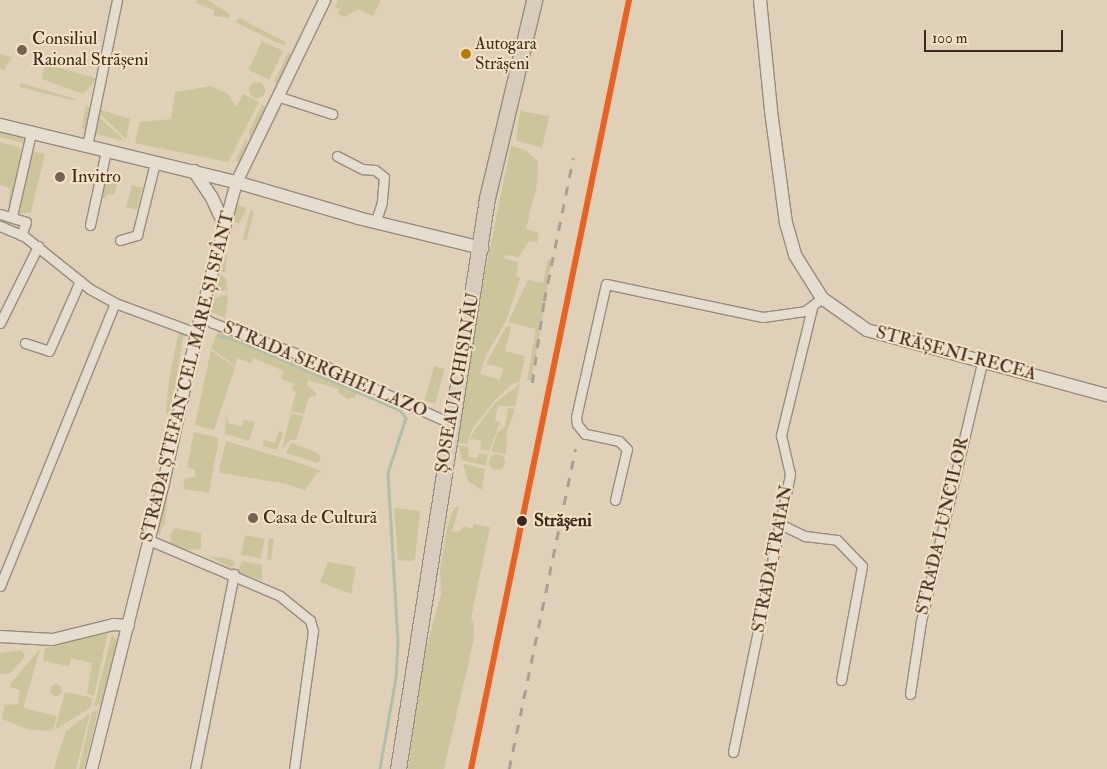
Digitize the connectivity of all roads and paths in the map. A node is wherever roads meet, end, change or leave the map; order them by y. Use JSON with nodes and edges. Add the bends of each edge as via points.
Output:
{"nodes":[{"id":1,"x":117,"y":0,"type":"edge"},
{"id":2,"x":324,"y":0,"type":"edge"},
{"id":3,"x":534,"y":0,"type":"edge"},
{"id":4,"x":542,"y":0,"type":"edge"},
{"id":5,"x":760,"y":0,"type":"edge"},
{"id":6,"x":280,"y":97,"type":"junction"},
{"id":7,"x":332,"y":114,"type":"dead end"},
{"id":8,"x":0,"y":126,"type":"edge"},
{"id":9,"x":31,"y":133,"type":"junction"},
{"id":10,"x":87,"y":146,"type":"junction"},
{"id":11,"x":106,"y":151,"type":"junction"},
{"id":12,"x":337,"y":156,"type":"dead end"},
{"id":13,"x":156,"y":162,"type":"junction"},
{"id":14,"x":194,"y":172,"type":"junction"},
{"id":15,"x":236,"y":182,"type":"junction"},
{"id":16,"x":0,"y":214,"type":"edge"},
{"id":17,"x":12,"y":216,"type":"junction"},
{"id":18,"x":376,"y":220,"type":"junction"},
{"id":19,"x":90,"y":225,"type":"dead end"},
{"id":20,"x":0,"y":226,"type":"edge"},
{"id":21,"x":225,"y":226,"type":"junction"},
{"id":22,"x":21,"y":235,"type":"junction"},
{"id":23,"x":120,"y":240,"type":"dead end"},
{"id":24,"x":38,"y":246,"type":"junction"},
{"id":25,"x":482,"y":246,"type":"junction"},
{"id":26,"x":80,"y":281,"type":"junction"},
{"id":27,"x":822,"y":298,"type":"junction"},
{"id":28,"x":115,"y":303,"type":"junction"},
{"id":29,"x":812,"y":308,"type":"junction"},
{"id":30,"x":200,"y":315,"type":"junction"},
{"id":31,"x":0,"y":323,"type":"edge"},
{"id":32,"x":196,"y":333,"type":"junction"},
{"id":33,"x":24,"y":343,"type":"dead end"},
{"id":34,"x":983,"y":359,"type":"junction"},
{"id":35,"x":1107,"y":394,"type":"edge"},
{"id":36,"x":450,"y":423,"type":"junction"},
{"id":37,"x":615,"y":500,"type":"dead end"},
{"id":38,"x":780,"y":524,"type":"junction"},
{"id":39,"x":149,"y":540,"type":"junction"},
{"id":40,"x":234,"y":574,"type":"junction"},
{"id":41,"x":0,"y":586,"type":"edge"},
{"id":42,"x":128,"y":625,"type":"junction"},
{"id":43,"x":0,"y":636,"type":"edge"},
{"id":44,"x":841,"y":680,"type":"dead end"},
{"id":45,"x":910,"y":694,"type":"dead end"},
{"id":46,"x":733,"y":752,"type":"dead end"},
{"id":47,"x":91,"y":769,"type":"edge"},
{"id":48,"x":195,"y":769,"type":"edge"},
{"id":49,"x":294,"y":769,"type":"edge"},
{"id":50,"x":398,"y":769,"type":"edge"}],
"edges":[{"from":1,"to":10,"type":"street"},
{"from":2,"to":6,"type":"street","name":"STRADA ȘTEFAN CEL MARE ȘI SFÂNT"},
{"from":3,"to":25,"type":"highway","name":"ȘOSEAUA CHIȘINĂU","via":[[488,198]]},
{"from":4,"to":25,"type":"highway"},
{"from":5,"to":27,"type":"main road","name":"STRĂȘENI-RECEA","via":[[786,223],[796,255]]},
{"from":6,"to":7,"type":"street"},
{"from":6,"to":15,"type":"street","name":"STRADA ȘTEFAN CEL MARE ȘI SFÂNT"},
{"from":8,"to":9,"type":"main road"},
{"from":9,"to":10,"type":"main road"},
{"from":9,"to":17,"type":"street"},
{"from":10,"to":11,"type":"main road"},
{"from":11,"to":13,"type":"main road"},
{"from":11,"to":19,"type":"street"},
{"from":12,"to":18,"type":"street","via":[[363,169],[380,172],[384,177],[382,202]]},
{"from":13,"to":14,"type":"main road"},
{"from":13,"to":23,"type":"street","via":[[137,235]]},
{"from":14,"to":15,"type":"main road"},
{"from":14,"to":21,"type":"main road","via":[[212,198]]},
{"from":15,"to":18,"type":"main road"},
{"from":15,"to":21,"type":"street","name":"STRADA ȘTEFAN CEL MARE ȘI SFÂNT"},
{"from":16,"to":17,"type":"street"},
{"from":17,"to":22,"type":"street","via":[[26,222]]},
{"from":18,"to":25,"type":"main road"},
{"from":20,"to":22,"type":"street","name":"STRADA SERGHEI LAZO"},
{"from":21,"to":30,"type":"street","name":"STRADA ȘTEFAN CEL MARE ȘI SFÂNT"},
{"from":22,"to":24,"type":"street","name":"STRADA SERGHEI LAZO"},
{"from":24,"to":26,"type":"street","name":"STRADA SERGHEI LAZO"},
{"from":24,"to":31,"type":"street"},
{"from":25,"to":36,"type":"highway","name":"ȘOSEAUA CHIȘINĂU"},
{"from":26,"to":28,"type":"street","name":"STRADA SERGHEI LAZO"},
{"from":26,"to":33,"type":"street","via":[[49,351]]},
{"from":27,"to":29,"type":"street"},
{"from":27,"to":34,"type":"main road","name":"STRĂȘENI-RECEA","via":[[867,330]]},
{"from":28,"to":32,"type":"street","name":"STRADA SERGHEI LAZO"},
{"from":28,"to":41,"type":"street"},
{"from":29,"to":37,"type":"street","via":[[781,317],[755,316],[606,284],[576,416],[577,424],[585,434],[619,441],[627,449]]},
{"from":29,"to":38,"type":"street","name":"STRADA TRAIAN","via":[[781,435],[790,474]]},
{"from":30,"to":32,"type":"street","name":"STRADA ȘTEFAN CEL MARE ȘI SFÂNT"},
{"from":30,"to":36,"type":"street","name":"STRADA SERGHEI LAZO","via":[[213,323],[303,356]]},
{"from":32,"to":39,"type":"street","name":"STRADA ȘTEFAN CEL MARE ȘI SFÂNT"},
{"from":34,"to":35,"type":"main road","name":"STRĂȘENI-RECEA"},
{"from":34,"to":45,"type":"street","name":"STRADA LUNCILOR","via":[[921,621]]},
{"from":36,"to":50,"type":"highway","name":"ȘOSEAUA CHIȘINĂU"},
{"from":38,"to":44,"type":"street","via":[[805,536],[837,540],[862,566]]},
{"from":38,"to":46,"type":"street","name":"STRADA TRAIAN"},
{"from":39,"to":40,"type":"street"},
{"from":39,"to":42,"type":"street","name":"STRADA ȘTEFAN CEL MARE ȘI SFÂNT"},
{"from":40,"to":48,"type":"street"},
{"from":40,"to":49,"type":"street","via":[[280,596],[313,624]]},
{"from":42,"to":43,"type":"street","via":[[113,624],[52,639]]},
{"from":42,"to":47,"type":"street","name":"STRADA ȘTEFAN CEL MARE ȘI SFÂNT"}]}
